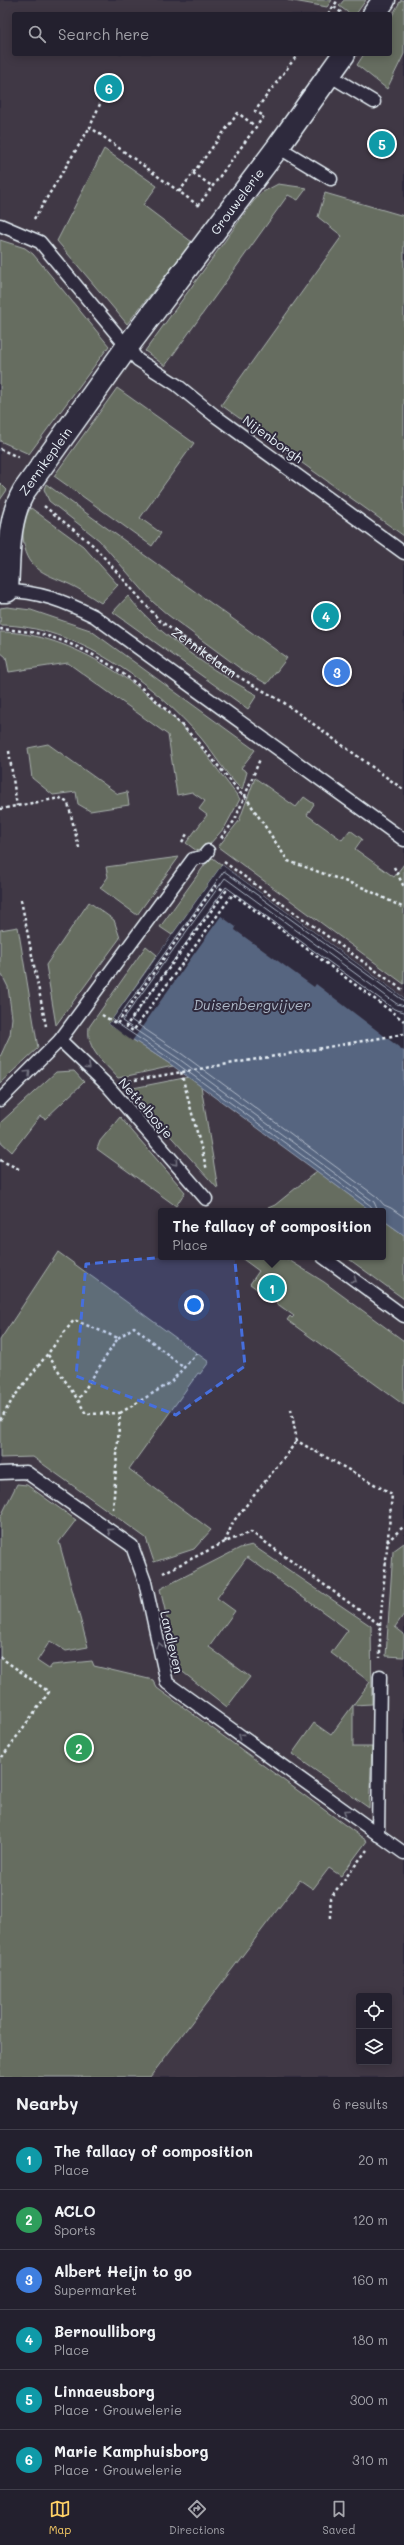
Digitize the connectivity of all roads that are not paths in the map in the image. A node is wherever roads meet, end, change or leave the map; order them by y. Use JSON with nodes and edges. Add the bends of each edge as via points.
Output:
{"nodes":[{"id":1,"x":384,"y":0,"type":"edge"},
{"id":2,"x":375,"y":12,"type":"edge"},
{"id":3,"x":343,"y":56,"type":"edge"},
{"id":4,"x":329,"y":75,"type":"junction"},
{"id":5,"x":374,"y":102,"type":"dead end"},
{"id":6,"x":278,"y":146,"type":"junction"},
{"id":7,"x":331,"y":179,"type":"dead end"},
{"id":8,"x":0,"y":225,"type":"edge"},
{"id":9,"x":126,"y":347,"type":"junction"},
{"id":10,"x":404,"y":553,"type":"edge"},
{"id":11,"x":3,"y":591,"type":"edge"},
{"id":12,"x":404,"y":840,"type":"edge"},
{"id":13,"x":208,"y":851,"type":"road end"},
{"id":14,"x":60,"y":1040,"type":"junction"},
{"id":15,"x":0,"y":1100,"type":"edge"},
{"id":16,"x":206,"y":1199,"type":"road end"},
{"id":17,"x":327,"y":1260,"type":"edge"},
{"id":18,"x":404,"y":1316,"type":"edge"},
{"id":19,"x":0,"y":1474,"type":"edge"},
{"id":20,"x":380,"y":1676,"type":"road end"},
{"id":21,"x":378,"y":1835,"type":"junction"},
{"id":22,"x":401,"y":1851,"type":"edge"}],
"edges":[{"from":1,"to":2,"type":"street"},
{"from":3,"to":4,"type":"street","name":"Grouwelerie"},
{"from":4,"to":5,"type":"lane"},
{"from":4,"to":6,"type":"street","name":"Grouwelerie"},
{"from":6,"to":7,"type":"lane"},
{"from":6,"to":9,"type":"street","name":"Grouwelerie"},
{"from":8,"to":9,"type":"lane","name":"Nijenborgh","via":[[40,242]]},
{"from":9,"to":10,"type":"lane","name":"Nijenborgh","via":[[138,360],[177,385],[214,415]]},
{"from":9,"to":11,"type":"street","name":"Zernikeplein","via":[[17,503]]},
{"from":11,"to":12,"type":"lane","via":[[44,595],[94,616]]},
{"from":13,"to":14,"type":"lane","via":[[202,857],[193,859]]},
{"from":15,"to":14,"type":"lane","one_way":true},
{"from":14,"to":16,"type":"lane","name":"Nettelbosje","one_way":true,"via":[[107,1085]]},
{"from":17,"to":18,"type":"lane","one_way":true},
{"from":21,"to":19,"type":"lane","name":"Landleven","one_way":true,"via":[[167,1683],[145,1582],[132,1546],[26,1472]]},
{"from":20,"to":21,"type":"lane"},
{"from":21,"to":22,"type":"lane","name":"Landleven"}]}
